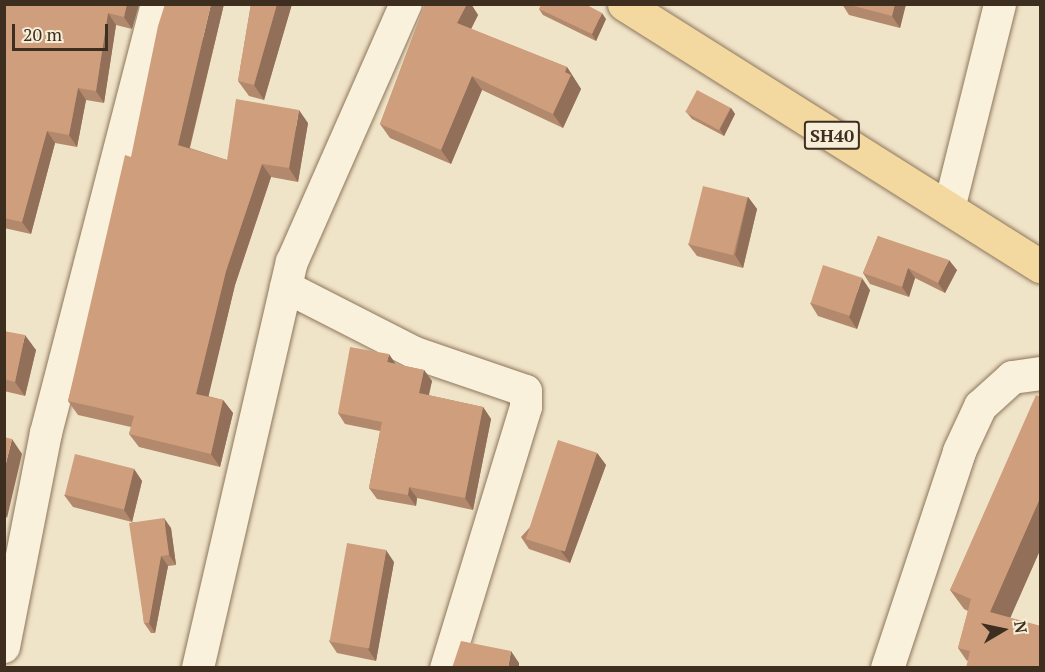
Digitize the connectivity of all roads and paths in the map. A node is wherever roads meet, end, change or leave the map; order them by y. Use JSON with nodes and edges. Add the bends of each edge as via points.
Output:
{"nodes":[{"id":1,"x":157,"y":4,"type":"edge"},
{"id":2,"x":406,"y":4,"type":"edge"},
{"id":3,"x":1000,"y":4,"type":"edge"},
{"id":4,"x":638,"y":9,"type":"edge"},
{"id":5,"x":949,"y":208,"type":"junction"},
{"id":6,"x":1041,"y":266,"type":"edge"},
{"id":7,"x":286,"y":287,"type":"junction"},
{"id":8,"x":1041,"y":373,"type":"edge"},
{"id":9,"x":4,"y":647,"type":"edge"},
{"id":10,"x":198,"y":667,"type":"edge"},
{"id":11,"x":446,"y":668,"type":"edge"},
{"id":12,"x":886,"y":668,"type":"edge"}],
"edges":[{"from":1,"to":9,"type":"street","via":[[46,433]]},
{"from":2,"to":7,"type":"street","via":[[292,262]]},
{"from":3,"to":5,"type":"street"},
{"from":4,"to":5,"type":"main road","number":"SH40"},
{"from":5,"to":6,"type":"main road","number":"SH40"},
{"from":7,"to":10,"type":"street"},
{"from":7,"to":11,"type":"street","via":[[415,353],[526,391],[526,407]]},
{"from":8,"to":12,"type":"street","via":[[1012,377],[980,406],[959,451]]}]}
